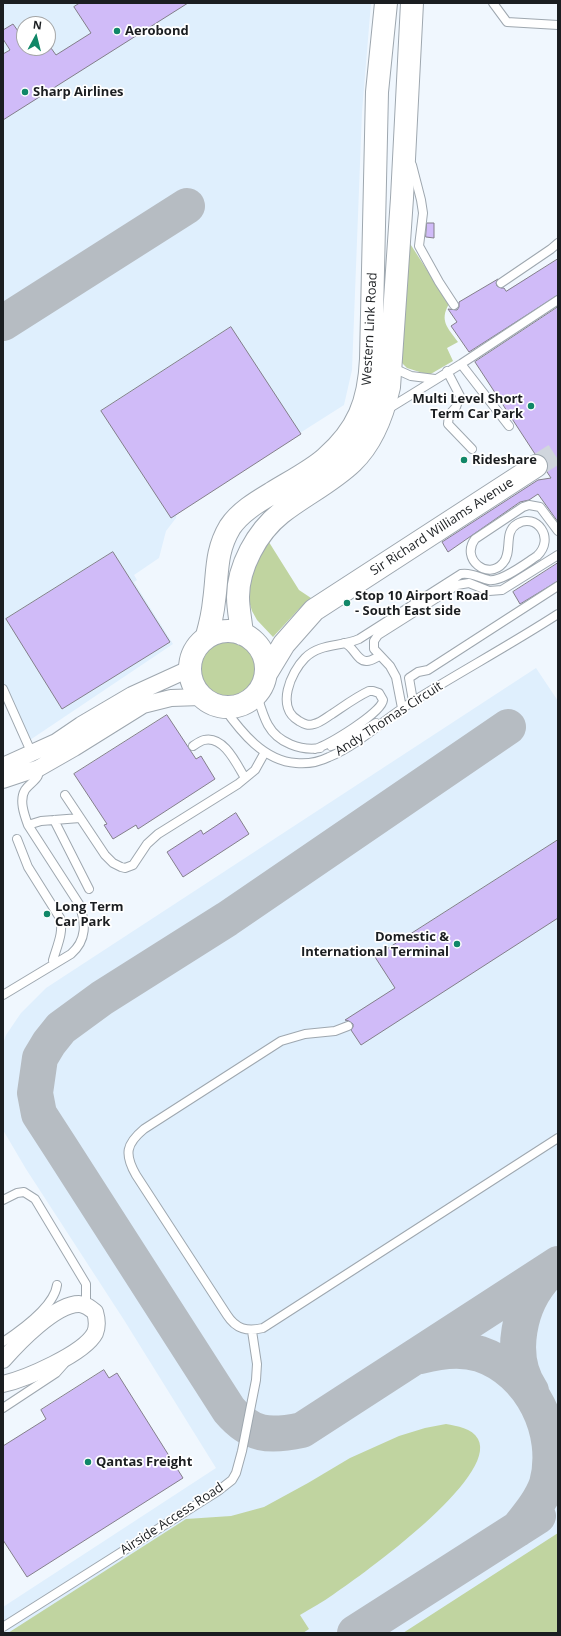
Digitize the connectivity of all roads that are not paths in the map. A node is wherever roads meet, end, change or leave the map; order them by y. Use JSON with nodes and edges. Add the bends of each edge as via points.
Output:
{"nodes":[{"id":1,"x":386,"y":3,"type":"edge"},
{"id":2,"x":412,"y":3,"type":"edge"},
{"id":3,"x":493,"y":3,"type":"edge"},
{"id":4,"x":558,"y":25,"type":"edge"},
{"id":5,"x":405,"y":141,"type":"junction"},
{"id":6,"x":558,"y":242,"type":"edge"},
{"id":7,"x":501,"y":283,"type":"dead end"},
{"id":8,"x":558,"y":300,"type":"edge"},
{"id":9,"x":454,"y":305,"type":"dead end"},
{"id":10,"x":460,"y":364,"type":"junction"},
{"id":11,"x":390,"y":367,"type":"junction"},
{"id":12,"x":448,"y":371,"type":"junction"},
{"id":13,"x":435,"y":378,"type":"junction"},
{"id":14,"x":382,"y":413,"type":"junction"},
{"id":15,"x":509,"y":426,"type":"dead end"},
{"id":16,"x":472,"y":449,"type":"dead end"},
{"id":17,"x":536,"y":466,"type":"tunnel mouth"},
{"id":18,"x":558,"y":531,"type":"edge"},
{"id":19,"x":558,"y":555,"type":"edge"},
{"id":20,"x":558,"y":586,"type":"edge"},
{"id":21,"x":558,"y":614,"type":"edge"},
{"id":22,"x":242,"y":634,"type":"junction"},
{"id":23,"x":207,"y":636,"type":"junction"},
{"id":24,"x":344,"y":643,"type":"junction"},
{"id":25,"x":380,"y":656,"type":"junction"},
{"id":26,"x":189,"y":669,"type":"junction"},
{"id":27,"x":266,"y":672,"type":"junction"},
{"id":28,"x":3,"y":689,"type":"edge"},
{"id":29,"x":257,"y":695,"type":"junction"},
{"id":30,"x":201,"y":697,"type":"junction"},
{"id":31,"x":413,"y":701,"type":"junction"},
{"id":32,"x":224,"y":708,"type":"junction"},
{"id":33,"x":402,"y":708,"type":"junction"},
{"id":34,"x":392,"y":714,"type":"junction"},
{"id":35,"x":193,"y":746,"type":"dead end"},
{"id":36,"x":315,"y":749,"type":"junction"},
{"id":37,"x":265,"y":752,"type":"junction"},
{"id":38,"x":31,"y":753,"type":"junction"},
{"id":39,"x":3,"y":766,"type":"edge"},
{"id":40,"x":39,"y":768,"type":"junction"},
{"id":41,"x":245,"y":778,"type":"junction"},
{"id":42,"x":3,"y":780,"type":"edge"},
{"id":43,"x":65,"y":795,"type":"dead end"},
{"id":44,"x":80,"y":818,"type":"junction"},
{"id":45,"x":54,"y":820,"type":"junction"},
{"id":46,"x":28,"y":824,"type":"junction"},
{"id":47,"x":17,"y":839,"type":"dead end"},
{"id":48,"x":90,"y":890,"type":"dead end"},
{"id":49,"x":53,"y":960,"type":"dead end"},
{"id":50,"x":3,"y":995,"type":"edge"},
{"id":51,"x":348,"y":1026,"type":"dead end"},
{"id":52,"x":558,"y":1138,"type":"edge"},
{"id":53,"x":3,"y":1200,"type":"edge"},
{"id":54,"x":57,"y":1286,"type":"dead end"},
{"id":55,"x":86,"y":1305,"type":"junction"},
{"id":56,"x":252,"y":1331,"type":"junction"},
{"id":57,"x":3,"y":1342,"type":"edge"},
{"id":58,"x":68,"y":1356,"type":"junction"},
{"id":59,"x":3,"y":1360,"type":"edge"},
{"id":60,"x":3,"y":1384,"type":"edge"},
{"id":61,"x":3,"y":1408,"type":"edge"},
{"id":62,"x":3,"y":1627,"type":"edge"}],
"edges":[{"from":1,"to":23,"type":"street","name":"Western Link Road","via":[[377,92],[370,380],[364,405],[356,424],[325,459],[258,501],[231,526],[218,554],[214,601]]},
{"from":2,"to":5,"type":"street","name":"Western Link Road"},
{"from":3,"to":4,"type":"lane","via":[[506,22]]},
{"from":5,"to":9,"type":"lane","via":[[423,213],[419,246],[438,282]]},
{"from":5,"to":11,"type":"street","name":"Western Link Road"},
{"from":6,"to":7,"type":"lane"},
{"from":8,"to":10,"type":"lane"},
{"from":10,"to":12,"type":"lane"},
{"from":10,"to":15,"type":"lane"},
{"from":11,"to":13,"type":"lane","via":[[411,376]]},
{"from":11,"to":14,"type":"street","name":"Western Link Road","via":[[389,387]]},
{"from":12,"to":13,"type":"lane"},
{"from":12,"to":16,"type":"lane","via":[[460,396],[449,416],[448,424]]},
{"from":13,"to":14,"type":"lane"},
{"from":14,"to":22,"type":"street","name":"Western Link Road","via":[[376,428],[353,460],[336,475],[280,513],[258,539],[244,567],[239,586],[238,606]]},
{"from":17,"to":27,"type":"street","name":"Sir Richard Williams Avenue","via":[[324,602],[284,644]]},
{"from":18,"to":24,"type":"lane","via":[[540,507],[523,507],[475,539],[471,546],[472,556],[478,566],[492,569],[499,566],[507,557],[512,528],[516,524],[533,522],[543,530],[545,538],[545,545],[537,556],[495,580],[469,573],[461,574],[364,636]]},
{"from":19,"to":25,"type":"lane","via":[[502,590],[488,591],[464,583],[452,587],[378,635],[373,645]]},
{"from":20,"to":31,"type":"lane","via":[[428,670],[418,672],[409,678]]},
{"from":21,"to":31,"type":"lane","name":"Andy Thomas Circuit"},
{"from":22,"to":23,"type":"street","via":[[232,631]]},
{"from":22,"to":27,"type":"street","via":[[253,640],[261,649]]},
{"from":23,"to":26,"type":"street","via":[[195,649]]},
{"from":24,"to":25,"type":"lane","via":[[364,661]]},
{"from":24,"to":36,"type":"lane","via":[[317,649],[297,667],[287,694],[288,709],[292,716],[307,725],[314,724],[364,693],[373,691],[380,693],[383,704],[332,742]]},
{"from":25,"to":33,"type":"lane","via":[[396,677]]},
{"from":26,"to":30,"type":"street","via":[[190,680]]},
{"from":26,"to":38,"type":"street","via":[[132,695],[56,742]]},
{"from":27,"to":29,"type":"street","via":[[264,684]]},
{"from":28,"to":38,"type":"lane"},
{"from":29,"to":32,"type":"street","via":[[248,703]]},
{"from":29,"to":36,"type":"lane","via":[[268,726],[274,733],[292,745],[303,749]]},
{"from":30,"to":32,"type":"street"},
{"from":30,"to":40,"type":"street","via":[[171,698],[143,705]]},
{"from":31,"to":33,"type":"lane","name":"Andy Thomas Circuit"},
{"from":32,"to":37,"type":"lane","name":"Andy Thomas Circuit","via":[[244,735]]},
{"from":33,"to":34,"type":"lane","name":"Andy Thomas Circuit"},
{"from":34,"to":36,"type":"lane","via":[[339,744]]},
{"from":34,"to":37,"type":"lane","name":"Andy Thomas Circuit","via":[[376,729],[342,751],[317,761],[289,762]]},
{"from":35,"to":41,"type":"lane","via":[[204,740],[213,740],[222,745]]},
{"from":37,"to":41,"type":"lane","via":[[255,770]]},
{"from":38,"to":39,"type":"street"},
{"from":38,"to":40,"type":"lane"},
{"from":40,"to":42,"type":"street"},
{"from":40,"to":46,"type":"lane","via":[[37,779],[25,790],[23,798]]},
{"from":41,"to":44,"type":"lane","via":[[158,834],[147,844],[133,864],[126,868],[113,863],[105,855]]},
{"from":43,"to":44,"type":"lane"},
{"from":44,"to":45,"type":"lane"},
{"from":45,"to":46,"type":"lane"},
{"from":45,"to":48,"type":"lane"},
{"from":46,"to":50,"type":"lane","via":[[78,904],[82,914],[83,933],[78,948],[71,954]]},
{"from":47,"to":49,"type":"lane","via":[[28,867],[62,924]]},
{"from":51,"to":56,"type":"lane","via":[[335,1031],[305,1034],[281,1041],[144,1130],[130,1143],[128,1154],[132,1168],[210,1290],[231,1322]]},
{"from":52,"to":56,"type":"lane","via":[[263,1328]]},
{"from":53,"to":55,"type":"lane","via":[[24,1192],[35,1199],[86,1284]]},
{"from":54,"to":57,"type":"lane","via":[[56,1294],[48,1304]]},
{"from":55,"to":58,"type":"street","via":[[95,1312],[98,1322],[95,1333],[88,1342]]},
{"from":55,"to":59,"type":"street","via":[[68,1306],[55,1312]]},
{"from":56,"to":62,"type":"lane","name":"Airside Access Road","via":[[257,1364],[256,1380],[242,1451],[232,1480]]},
{"from":58,"to":60,"type":"street","via":[[47,1368]]},
{"from":58,"to":61,"type":"lane","via":[[65,1364],[56,1373]]}]}
